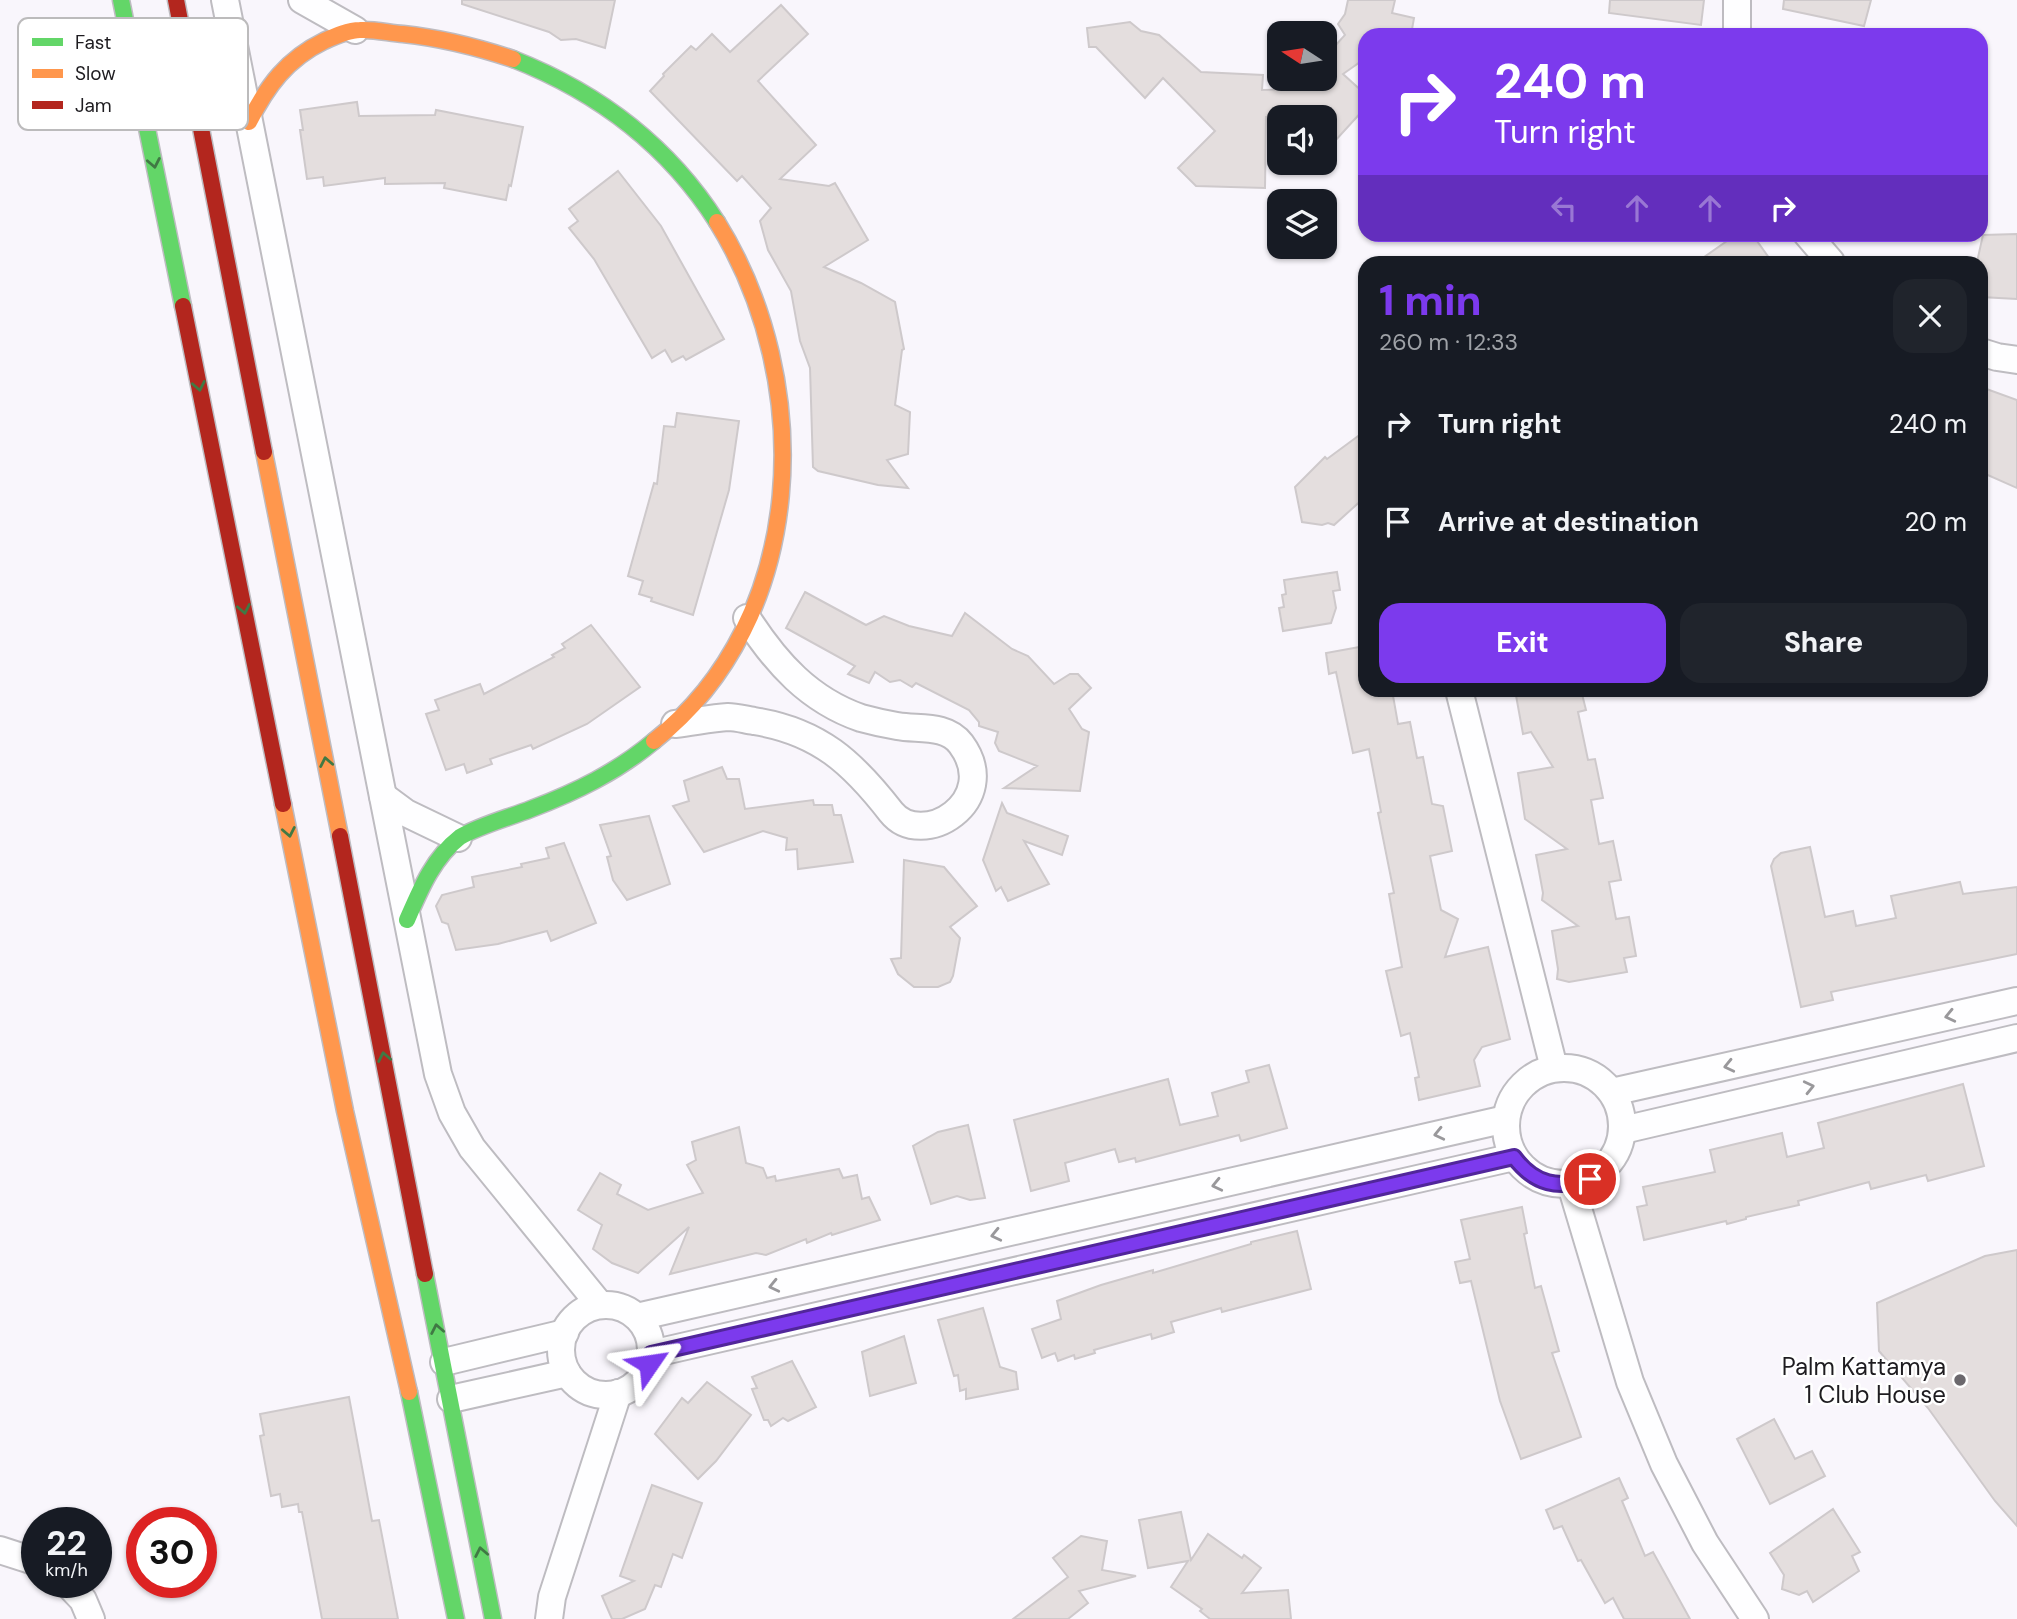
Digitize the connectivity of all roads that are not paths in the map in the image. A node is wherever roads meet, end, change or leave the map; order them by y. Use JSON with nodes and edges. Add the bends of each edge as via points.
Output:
{"nodes":[{"id":1,"x":121,"y":0,"type":"edge"},
{"id":2,"x":176,"y":0,"type":"edge"},
{"id":3,"x":225,"y":0,"type":"edge"},
{"id":4,"x":302,"y":0,"type":"edge"},
{"id":5,"x":1737,"y":0,"type":"edge"},
{"id":6,"x":125,"y":18,"type":"edge"},
{"id":7,"x":179,"y":18,"type":"edge"},
{"id":8,"x":229,"y":18,"type":"edge"},
{"id":9,"x":1737,"y":28,"type":"edge"},
{"id":10,"x":355,"y":30,"type":"junction"},
{"id":11,"x":248,"y":117,"type":"edge"},
{"id":12,"x":249,"y":122,"type":"junction"},
{"id":13,"x":148,"y":130,"type":"edge"},
{"id":14,"x":201,"y":130,"type":"edge"},
{"id":15,"x":1814,"y":242,"type":"edge"},
{"id":16,"x":1827,"y":256,"type":"edge"},
{"id":17,"x":1988,"y":354,"type":"edge"},
{"id":18,"x":2017,"y":360,"type":"edge"},
{"id":19,"x":747,"y":618,"type":"junction"},
{"id":20,"x":1461,"y":697,"type":"edge"},
{"id":21,"x":675,"y":723,"type":"junction"},
{"id":22,"x":383,"y":796,"type":"junction"},
{"id":23,"x":458,"y":838,"type":"junction"},
{"id":24,"x":407,"y":920,"type":"junction"},
{"id":25,"x":2017,"y":1001,"type":"edge"},
{"id":26,"x":2017,"y":1038,"type":"edge"},
{"id":27,"x":1555,"y":1068,"type":"junction"},
{"id":28,"x":1612,"y":1092,"type":"junction"},
{"id":29,"x":1506,"y":1119,"type":"junction"},
{"id":30,"x":1623,"y":1130,"type":"junction"},
{"id":31,"x":1514,"y":1157,"type":"junction"},
{"id":32,"x":1571,"y":1185,"type":"junction"},
{"id":33,"x":600,"y":1305,"type":"junction"},
{"id":34,"x":637,"y":1317,"type":"junction"},
{"id":35,"x":565,"y":1333,"type":"junction"},
{"id":36,"x":496,"y":1349,"type":"junction"},
{"id":37,"x":651,"y":1354,"type":"junction"},
{"id":38,"x":444,"y":1362,"type":"junction"},
{"id":39,"x":567,"y":1373,"type":"junction"},
{"id":40,"x":503,"y":1387,"type":"junction"},
{"id":41,"x":618,"y":1393,"type":"junction"},
{"id":42,"x":451,"y":1399,"type":"junction"},
{"id":43,"x":0,"y":1550,"type":"edge"},
{"id":44,"x":21,"y":1557,"type":"edge"},
{"id":45,"x":81,"y":1598,"type":"edge"},
{"id":46,"x":91,"y":1619,"type":"edge"},
{"id":47,"x":456,"y":1619,"type":"edge"},
{"id":48,"x":494,"y":1619,"type":"edge"},
{"id":49,"x":549,"y":1619,"type":"edge"},
{"id":50,"x":1755,"y":1619,"type":"edge"}],
"edges":[{"from":1,"to":6,"type":"street","one_way":true},
{"from":7,"to":2,"type":"street","one_way":true},
{"from":3,"to":8,"type":"street"},
{"from":4,"to":10,"type":"street"},
{"from":5,"to":9,"type":"street"},
{"from":10,"to":12,"type":"street","via":[[290,62],[266,88]]},
{"from":10,"to":19,"type":"street","via":[[427,35],[474,46],[564,80],[633,128],[676,170],[720,227],[752,291],[774,360],[783,432],[780,505],[765,575]]},
{"from":11,"to":12,"type":"street"},
{"from":12,"to":22,"type":"street"},
{"from":13,"to":47,"type":"street","one_way":true},
{"from":38,"to":14,"type":"street","one_way":true,"via":[[386,1103]]},
{"from":15,"to":16,"type":"street"},
{"from":17,"to":18,"type":"street"},
{"from":19,"to":21,"type":"street","via":[[723,664],[695,704]]},
{"from":19,"to":21,"type":"street","via":[[768,651],[794,679],[825,701],[860,717],[943,730],[959,741],[973,774],[961,809],[946,820],[909,824],[893,815],[867,781],[828,747],[781,725],[730,717]]},
{"from":20,"to":27,"type":"street"},
{"from":21,"to":23,"type":"street","via":[[658,742],[614,771]]},
{"from":22,"to":23,"type":"street","via":[[406,813]]},
{"from":22,"to":24,"type":"street"},
{"from":23,"to":24,"type":"street","via":[[421,890]]},
{"from":24,"to":33,"type":"street","via":[[438,1074],[452,1113],[472,1148]]},
{"from":25,"to":28,"type":"street","one_way":true},
{"from":30,"to":26,"type":"street","one_way":true},
{"from":27,"to":28,"type":"street","via":[[1581,1070]]},
{"from":27,"to":29,"type":"street","via":[[1522,1086]]},
{"from":28,"to":30,"type":"street"},
{"from":29,"to":31,"type":"street"},
{"from":29,"to":34,"type":"street","one_way":true},
{"from":30,"to":32,"type":"street","via":[[1607,1167]]},
{"from":31,"to":32,"type":"street","via":[[1533,1176]]},
{"from":31,"to":37,"type":"street"},
{"from":32,"to":50,"type":"street","via":[[1630,1382],[1664,1464],[1705,1543]]},
{"from":33,"to":34,"type":"street","via":[[620,1307]]},
{"from":33,"to":35,"type":"street","via":[[579,1314]]},
{"from":34,"to":37,"type":"street","via":[[648,1334]]},
{"from":35,"to":36,"type":"street"},
{"from":35,"to":39,"type":"street","via":[[561,1353]]},
{"from":36,"to":38,"type":"street"},
{"from":36,"to":40,"type":"street"},
{"from":37,"to":41,"type":"street","via":[[637,1383]]},
{"from":38,"to":42,"type":"street"},
{"from":39,"to":40,"type":"street"},
{"from":39,"to":41,"type":"street","via":[[589,1391]]},
{"from":40,"to":42,"type":"street"},
{"from":41,"to":49,"type":"street","via":[[556,1584]]},
{"from":48,"to":42,"type":"street","one_way":true},
{"from":43,"to":44,"type":"street"},
{"from":45,"to":46,"type":"street"}]}
